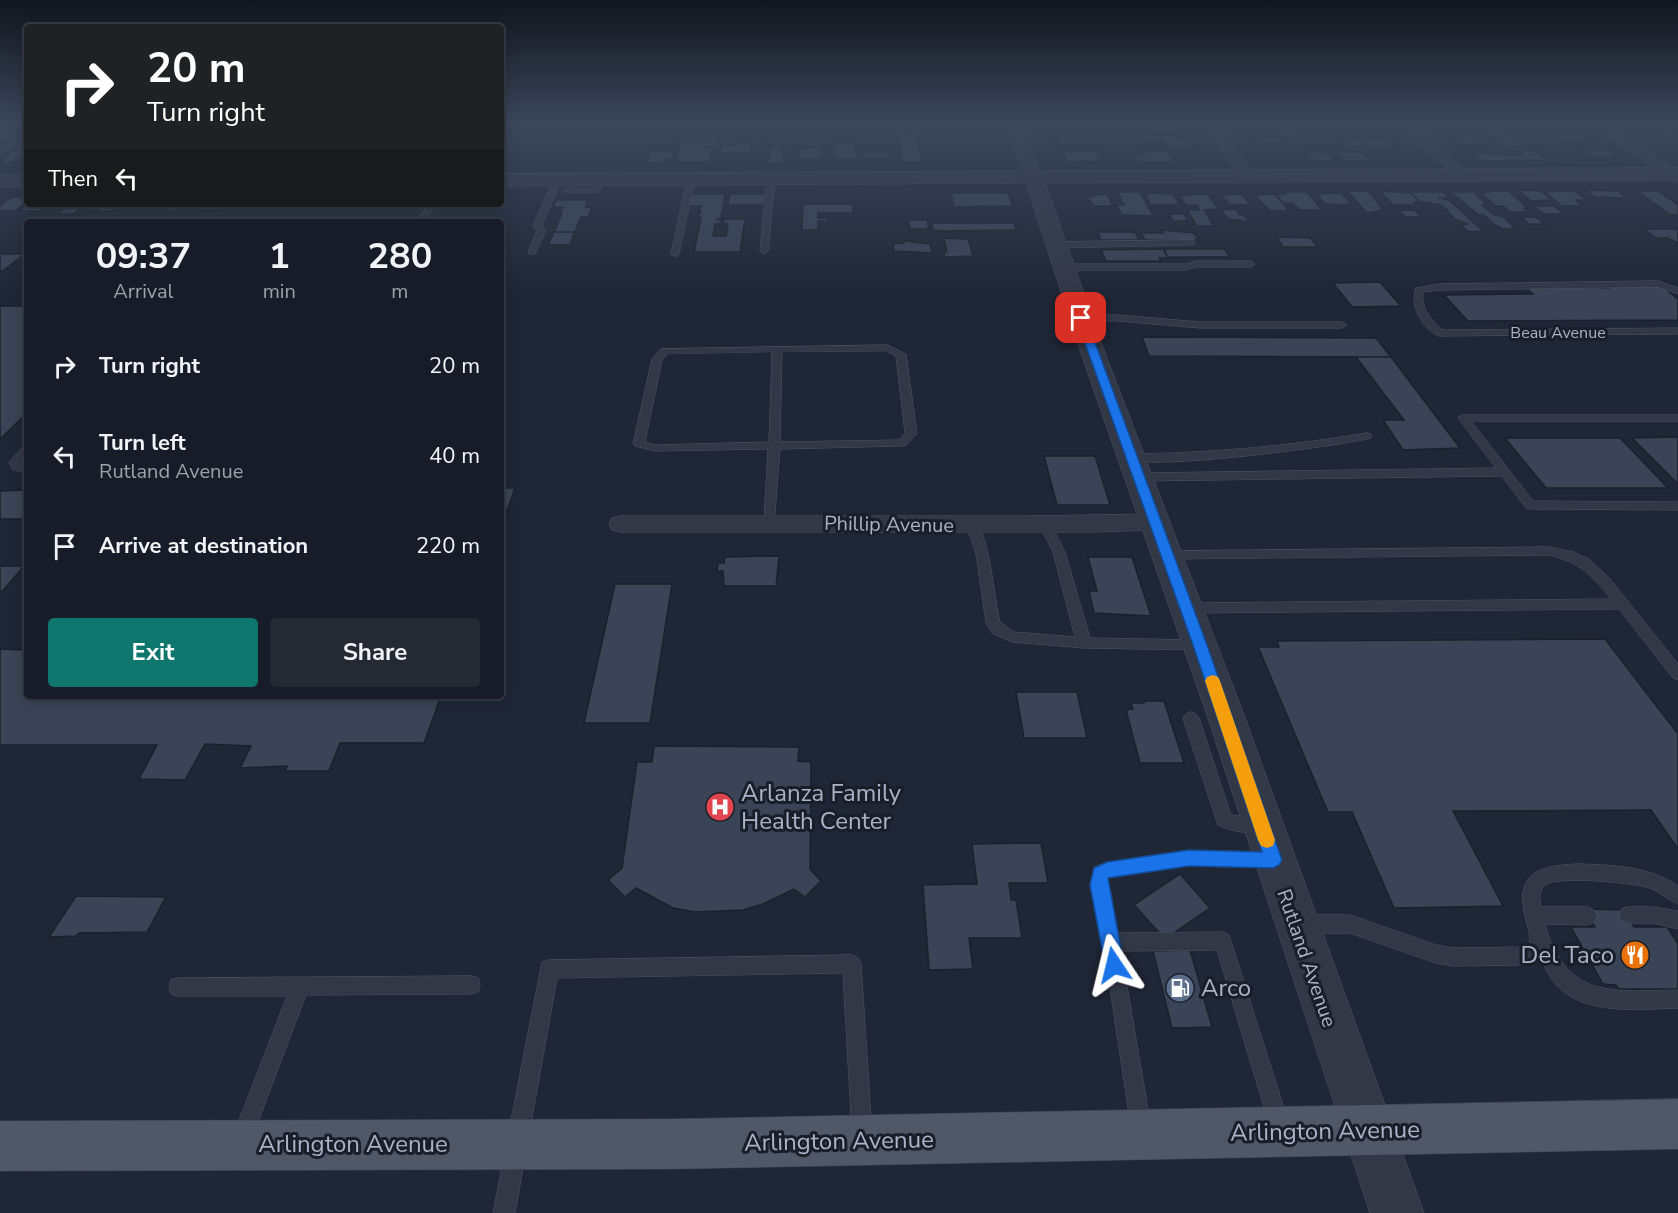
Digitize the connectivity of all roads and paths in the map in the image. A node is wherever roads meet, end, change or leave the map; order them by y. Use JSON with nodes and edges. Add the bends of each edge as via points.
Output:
{"nodes":[{"id":1,"x":521,"y":182,"type":"edge"},
{"id":2,"x":584,"y":182,"type":"edge"},
{"id":3,"x":690,"y":182,"type":"edge"},
{"id":4,"x":771,"y":182,"type":"edge"},
{"id":5,"x":1035,"y":182,"type":"edge"},
{"id":6,"x":562,"y":185,"type":"junction"},
{"id":7,"x":1191,"y":242,"type":"dead end"},
{"id":8,"x":532,"y":252,"type":"dead end"},
{"id":9,"x":764,"y":252,"type":"dead end"},
{"id":10,"x":675,"y":254,"type":"dead end"},
{"id":11,"x":1058,"y":256,"type":"junction"},
{"id":12,"x":1251,"y":264,"type":"dead end"},
{"id":13,"x":1678,"y":291,"type":"edge"},
{"id":14,"x":1081,"y":318,"type":"junction"},
{"id":15,"x":1342,"y":325,"type":"dead end"},
{"id":16,"x":1678,"y":331,"type":"edge"},
{"id":17,"x":777,"y":350,"type":"junction"},
{"id":18,"x":1678,"y":418,"type":"edge"},
{"id":19,"x":1367,"y":436,"type":"dead end"},
{"id":20,"x":773,"y":446,"type":"junction"},
{"id":21,"x":24,"y":452,"type":"edge"},
{"id":22,"x":1136,"y":467,"type":"junction"},
{"id":23,"x":24,"y":468,"type":"edge"},
{"id":24,"x":1504,"y":472,"type":"junction"},
{"id":25,"x":1678,"y":506,"type":"edge"},
{"id":26,"x":770,"y":522,"type":"junction"},
{"id":27,"x":1156,"y":522,"type":"junction"},
{"id":28,"x":621,"y":525,"type":"dead end"},
{"id":29,"x":973,"y":525,"type":"junction"},
{"id":30,"x":1046,"y":526,"type":"junction"},
{"id":31,"x":1167,"y":555,"type":"junction"},
{"id":32,"x":1621,"y":604,"type":"junction"},
{"id":33,"x":1187,"y":608,"type":"junction"},
{"id":34,"x":1084,"y":643,"type":"junction"},
{"id":35,"x":1200,"y":645,"type":"junction"},
{"id":36,"x":1678,"y":674,"type":"edge"},
{"id":37,"x":1191,"y":718,"type":"dead end"},
{"id":38,"x":1261,"y":824,"type":"junction"},
{"id":39,"x":1273,"y":860,"type":"junction"},
{"id":40,"x":1678,"y":896,"type":"edge"},
{"id":41,"x":1535,"y":915,"type":"junction"},
{"id":42,"x":1628,"y":915,"type":"dead end"},
{"id":43,"x":1588,"y":916,"type":"dead end"},
{"id":44,"x":1678,"y":920,"type":"edge"},
{"id":45,"x":1295,"y":924,"type":"junction"},
{"id":46,"x":1541,"y":941,"type":"junction"},
{"id":47,"x":1110,"y":942,"type":"junction"},
{"id":48,"x":471,"y":985,"type":"dead end"},
{"id":49,"x":300,"y":986,"type":"junction"},
{"id":50,"x":178,"y":987,"type":"dead end"},
{"id":51,"x":1678,"y":999,"type":"edge"},
{"id":52,"x":1678,"y":1124,"type":"edge"},
{"id":53,"x":1367,"y":1130,"type":"junction"},
{"id":54,"x":1281,"y":1132,"type":"junction"},
{"id":55,"x":1143,"y":1135,"type":"junction"},
{"id":56,"x":862,"y":1140,"type":"junction"},
{"id":57,"x":240,"y":1144,"type":"junction"},
{"id":58,"x":517,"y":1144,"type":"junction"},
{"id":59,"x":0,"y":1146,"type":"edge"},
{"id":60,"x":504,"y":1213,"type":"edge"},
{"id":61,"x":1397,"y":1213,"type":"edge"}],
"edges":[{"from":1,"to":6,"type":"street"},
{"from":2,"to":6,"type":"street"},
{"from":3,"to":10,"type":"lane"},
{"from":4,"to":9,"type":"lane"},
{"from":5,"to":11,"type":"street","name":"Rutland Avenue"},
{"from":6,"to":8,"type":"lane","via":[[537,227],[542,230]]},
{"from":7,"to":11,"type":"lane"},
{"from":11,"to":12,"type":"lane","via":[[1185,267]]},
{"from":11,"to":14,"type":"street","name":"Rutland Avenue"},
{"from":13,"to":16,"type":"lane","name":"Beau Avenue","via":[[1658,284],[1439,287],[1419,290],[1417,300],[1419,311],[1439,333]]},
{"from":14,"to":15,"type":"lane","via":[[1200,325]]},
{"from":14,"to":22,"type":"street","name":"Rutland Avenue"},
{"from":17,"to":20,"type":"lane"},
{"from":17,"to":20,"type":"lane","via":[[665,351],[657,360],[639,444],[656,448]]},
{"from":17,"to":20,"type":"lane","via":[[887,348],[901,354],[911,434],[902,443]]},
{"from":18,"to":24,"type":"lane","via":[[1463,418]]},
{"from":19,"to":22,"type":"lane"},
{"from":20,"to":26,"type":"lane"},
{"from":21,"to":23,"type":"lane","via":[[15,462]]},
{"from":22,"to":24,"type":"lane"},
{"from":22,"to":27,"type":"street","name":"Rutland Avenue"},
{"from":24,"to":25,"type":"lane","via":[[1530,505]]},
{"from":26,"to":28,"type":"street","name":"Phillip Avenue"},
{"from":26,"to":29,"type":"street","name":"Phillip Avenue"},
{"from":27,"to":30,"type":"street","name":"Phillip Avenue"},
{"from":27,"to":31,"type":"street","name":"Rutland Avenue"},
{"from":29,"to":30,"type":"street","name":"Phillip Avenue"},
{"from":29,"to":34,"type":"lane","via":[[997,629],[1012,637]]},
{"from":30,"to":34,"type":"lane","via":[[1059,552]]},
{"from":31,"to":32,"type":"lane","via":[[1549,551],[1584,562]]},
{"from":31,"to":33,"type":"street","name":"Rutland Avenue"},
{"from":32,"to":33,"type":"lane"},
{"from":32,"to":36,"type":"lane"},
{"from":33,"to":35,"type":"street","name":"Rutland Avenue"},
{"from":34,"to":35,"type":"lane"},
{"from":35,"to":38,"type":"street","name":"Rutland Avenue"},
{"from":37,"to":38,"type":"lane","via":[[1224,820],[1233,824]]},
{"from":38,"to":39,"type":"street","name":"Rutland Avenue"},
{"from":39,"to":45,"type":"street","name":"Rutland Avenue"},
{"from":39,"to":47,"type":"lane","via":[[1189,858],[1100,873]]},
{"from":40,"to":41,"type":"lane","via":[[1649,880],[1626,875],[1543,876],[1534,886],[1530,901]]},
{"from":41,"to":43,"type":"lane"},
{"from":41,"to":46,"type":"lane"},
{"from":42,"to":44,"type":"lane"},
{"from":45,"to":46,"type":"lane","via":[[1350,924],[1454,957],[1524,956],[1537,950]]},
{"from":45,"to":53,"type":"street","name":"Rutland Avenue"},
{"from":46,"to":51,"type":"lane","via":[[1563,979],[1575,989],[1620,999]]},
{"from":47,"to":54,"type":"lane","via":[[1223,941]]},
{"from":47,"to":55,"type":"lane"},
{"from":48,"to":49,"type":"lane"},
{"from":49,"to":50,"type":"lane"},
{"from":49,"to":57,"type":"lane"},
{"from":52,"to":53,"type":"main road","name":"Arlington Avenue"},
{"from":53,"to":54,"type":"main road","name":"Arlington Avenue"},
{"from":53,"to":61,"type":"street","name":"Rutland Avenue"},
{"from":54,"to":55,"type":"main road","name":"Arlington Avenue"},
{"from":55,"to":56,"type":"main road","name":"Arlington Avenue"},
{"from":56,"to":58,"type":"main road","name":"Arlington Avenue"},
{"from":56,"to":58,"type":"lane","via":[[852,964],[549,969]]},
{"from":57,"to":58,"type":"main road","name":"Arlington Avenue"},
{"from":57,"to":59,"type":"main road","name":"Arlington Avenue"},
{"from":58,"to":60,"type":"lane"}]}
